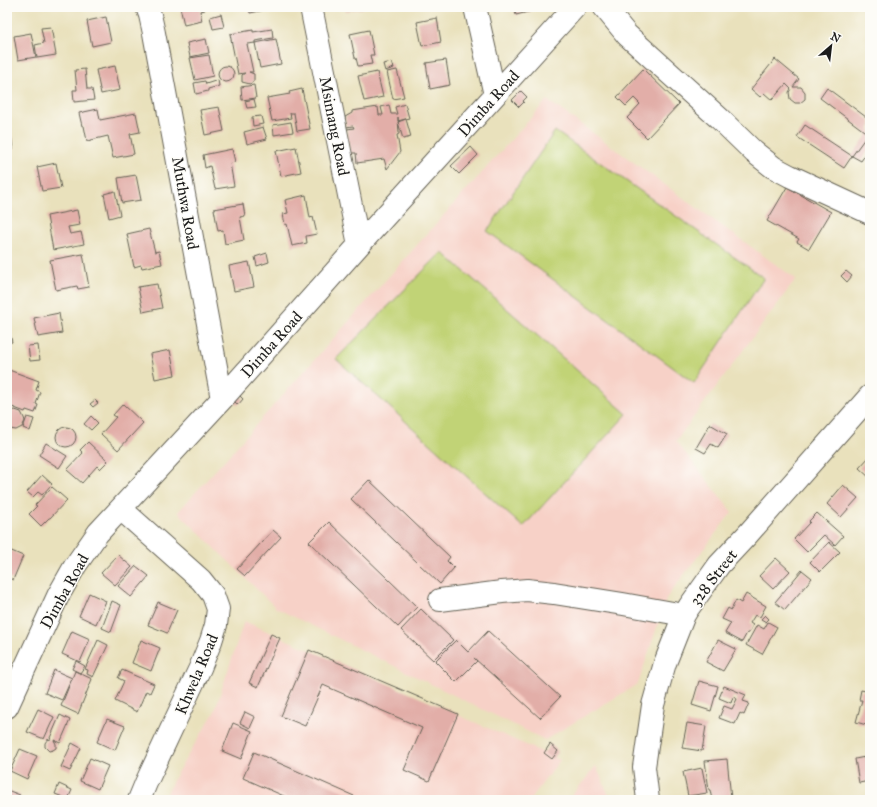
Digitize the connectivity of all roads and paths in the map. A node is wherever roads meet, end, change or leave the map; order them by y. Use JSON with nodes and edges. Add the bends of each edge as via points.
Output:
{"nodes":[{"id":1,"x":147,"y":7,"type":"edge"},
{"id":2,"x":311,"y":7,"type":"edge"},
{"id":3,"x":475,"y":7,"type":"edge"},
{"id":4,"x":575,"y":7,"type":"edge"},
{"id":5,"x":604,"y":7,"type":"edge"},
{"id":6,"x":495,"y":95,"type":"junction"},
{"id":7,"x":870,"y":213,"type":"edge"},
{"id":8,"x":359,"y":245,"type":"junction"},
{"id":9,"x":870,"y":396,"type":"edge"},
{"id":10,"x":222,"y":399,"type":"junction"},
{"id":11,"x":121,"y":509,"type":"junction"},
{"id":12,"x":440,"y":600,"type":"dead end"},
{"id":13,"x":684,"y":615,"type":"junction"},
{"id":14,"x":7,"y":707,"type":"edge"},
{"id":15,"x":139,"y":800,"type":"edge"},
{"id":16,"x":648,"y":800,"type":"edge"}],
"edges":[{"from":1,"to":10,"type":"street","name":"Muthwa Road"},
{"from":2,"to":8,"type":"street","name":"Msimang Road"},
{"from":3,"to":6,"type":"street"},
{"from":4,"to":6,"type":"street","name":"Dimba Road"},
{"from":5,"to":7,"type":"street","via":[[627,36],[773,167]]},
{"from":6,"to":8,"type":"street","name":"Dimba Road"},
{"from":8,"to":10,"type":"street","name":"Dimba Road"},
{"from":9,"to":13,"type":"street","name":"328 Street","via":[[719,565]]},
{"from":10,"to":11,"type":"street","name":"Dimba Road"},
{"from":11,"to":14,"type":"street","name":"Dimba Road","via":[[98,534],[75,566],[58,596]]},
{"from":11,"to":15,"type":"street","name":"Khwela Road","via":[[202,580],[213,595],[218,609],[209,648]]},
{"from":12,"to":13,"type":"street","via":[[527,590]]},
{"from":13,"to":16,"type":"street","name":"328 Street","via":[[665,663],[654,705],[644,767]]}]}
